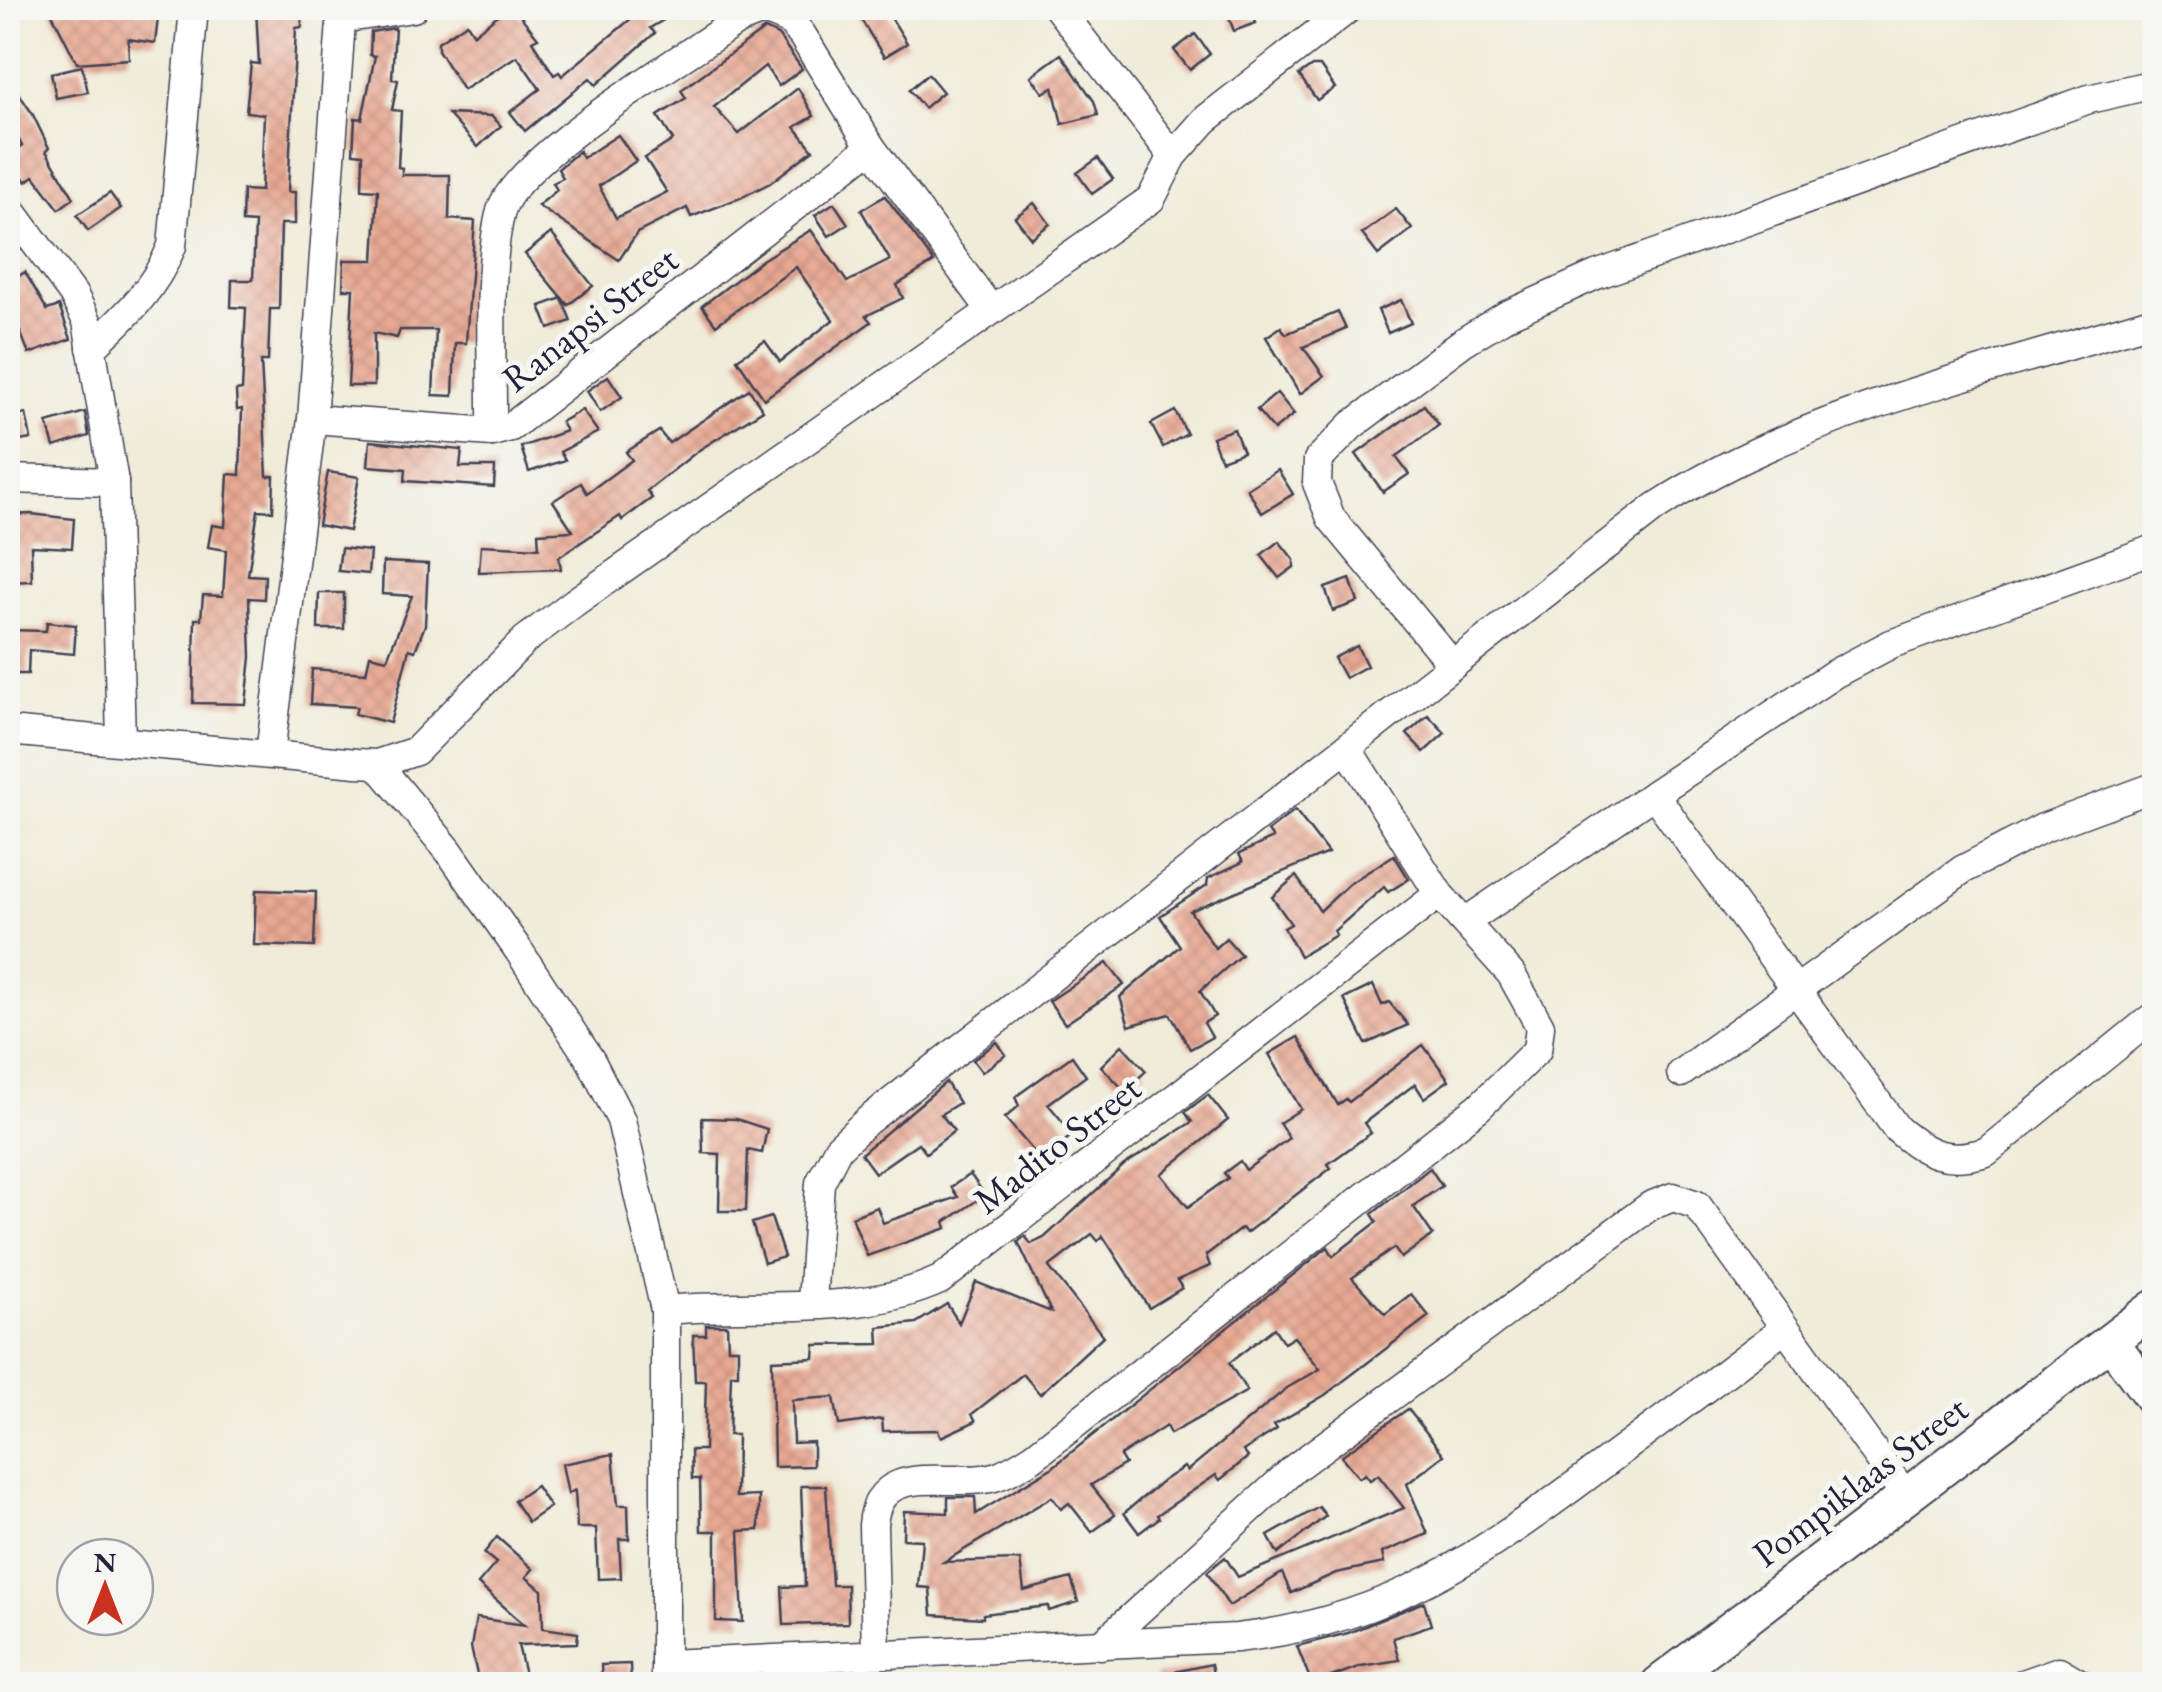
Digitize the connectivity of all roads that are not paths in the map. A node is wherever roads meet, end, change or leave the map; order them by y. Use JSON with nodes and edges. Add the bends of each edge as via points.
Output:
{"nodes":[{"id":1,"x":194,"y":8,"type":"edge"},
{"id":2,"x":413,"y":8,"type":"edge"},
{"id":3,"x":1058,"y":8,"type":"edge"},
{"id":4,"x":1349,"y":8,"type":"edge"},
{"id":5,"x":342,"y":13,"type":"edge"},
{"id":6,"x":2154,"y":84,"type":"edge"},
{"id":7,"x":871,"y":147,"type":"junction"},
{"id":8,"x":1173,"y":156,"type":"junction"},
{"id":9,"x":8,"y":206,"type":"edge"},
{"id":10,"x":991,"y":310,"type":"junction"},
{"id":11,"x":2154,"y":320,"type":"edge"},
{"id":12,"x":91,"y":348,"type":"junction"},
{"id":13,"x":312,"y":419,"type":"junction"},
{"id":14,"x":492,"y":432,"type":"junction"},
{"id":15,"x":8,"y":479,"type":"edge"},
{"id":16,"x":114,"y":482,"type":"junction"},
{"id":17,"x":2154,"y":549,"type":"edge"},
{"id":18,"x":1452,"y":663,"type":"junction"},
{"id":19,"x":8,"y":731,"type":"edge"},
{"id":20,"x":121,"y":740,"type":"junction"},
{"id":21,"x":1347,"y":748,"type":"junction"},
{"id":22,"x":270,"y":754,"type":"junction"},
{"id":23,"x":377,"y":764,"type":"junction"},
{"id":24,"x":2154,"y":787,"type":"edge"},
{"id":25,"x":1654,"y":794,"type":"junction"},
{"id":26,"x":1439,"y":894,"type":"junction"},
{"id":27,"x":1465,"y":922,"type":"junction"},
{"id":28,"x":1796,"y":988,"type":"junction"},
{"id":29,"x":2154,"y":1016,"type":"edge"},
{"id":30,"x":1681,"y":1073,"type":"dead end"},
{"id":31,"x":812,"y":1302,"type":"junction"},
{"id":32,"x":2154,"y":1308,"type":"edge"},
{"id":33,"x":665,"y":1310,"type":"junction"},
{"id":34,"x":1784,"y":1329,"type":"junction"},
{"id":35,"x":2111,"y":1342,"type":"junction"},
{"id":36,"x":2154,"y":1400,"type":"edge"},
{"id":37,"x":1908,"y":1499,"type":"junction"},
{"id":38,"x":1101,"y":1644,"type":"junction"},
{"id":39,"x":876,"y":1654,"type":"junction"},
{"id":40,"x":666,"y":1674,"type":"edge"},
{"id":41,"x":1659,"y":1684,"type":"edge"},
{"id":42,"x":2022,"y":1684,"type":"edge"},
{"id":43,"x":2081,"y":1684,"type":"edge"}],
"edges":[{"from":1,"to":12,"type":"street","via":[[172,246],[133,310]]},
{"from":2,"to":5,"type":"street"},
{"from":3,"to":8,"type":"street"},
{"from":4,"to":8,"type":"street","via":[[1235,94]]},
{"from":5,"to":13,"type":"street"},
{"from":6,"to":18,"type":"street","via":[[2089,98],[1551,294],[1463,342],[1352,425],[1318,460],[1321,498]]},
{"from":7,"to":10,"type":"street"},
{"from":7,"to":14,"type":"street","name":"Ranapsi Street","via":[[526,418]]},
{"from":7,"to":14,"type":"street","via":[[802,35],[789,20],[765,10],[737,21],[560,144],[513,186],[501,209]]},
{"from":8,"to":10,"type":"street","via":[[1151,199]]},
{"from":9,"to":12,"type":"street","via":[[74,294]]},
{"from":10,"to":23,"type":"street","via":[[524,640],[416,751]]},
{"from":11,"to":18,"type":"street","via":[[1748,452],[1656,506]]},
{"from":12,"to":16,"type":"street"},
{"from":13,"to":14,"type":"street","name":"Ranapsi Street"},
{"from":13,"to":22,"type":"street"},
{"from":15,"to":16,"type":"street"},
{"from":16,"to":20,"type":"street"},
{"from":17,"to":25,"type":"street","via":[[1891,644],[1834,674]]},
{"from":18,"to":21,"type":"street"},
{"from":19,"to":20,"type":"street"},
{"from":20,"to":22,"type":"street"},
{"from":21,"to":26,"type":"street"},
{"from":21,"to":31,"type":"street","via":[[838,1148],[820,1183]]},
{"from":22,"to":23,"type":"street"},
{"from":23,"to":33,"type":"street","via":[[449,851],[622,1120]]},
{"from":24,"to":28,"type":"street","via":[[2005,846]]},
{"from":25,"to":27,"type":"street"},
{"from":25,"to":28,"type":"street"},
{"from":26,"to":27,"type":"street"},
{"from":26,"to":31,"type":"street","name":"Madito Street","via":[[940,1280],[910,1294]]},
{"from":27,"to":39,"type":"street","via":[[1527,998],[1540,1026],[1536,1050],[1479,1107],[1033,1457],[995,1477],[907,1482],[883,1493],[873,1525]]},
{"from":28,"to":29,"type":"street","via":[[1897,1129],[1938,1157],[1960,1159],[1986,1152]]},
{"from":28,"to":30,"type":"street"},
{"from":31,"to":33,"type":"street","name":"Madito Street"},
{"from":32,"to":35,"type":"street","name":"Pompiklaas Street"},
{"from":33,"to":40,"type":"street"},
{"from":34,"to":37,"type":"street"},
{"from":34,"to":38,"type":"street","via":[[1505,1539],[1421,1587],[1303,1628]]},
{"from":34,"to":38,"type":"street","via":[[1697,1205],[1681,1196],[1660,1201],[1296,1467]]},
{"from":35,"to":36,"type":"street"},
{"from":35,"to":37,"type":"street","name":"Pompiklaas Street"},
{"from":37,"to":41,"type":"street","name":"Pompiklaas Street"},
{"from":38,"to":39,"type":"street"},
{"from":39,"to":40,"type":"street"},
{"from":42,"to":43,"type":"street","via":[[2059,1671]]}]}
